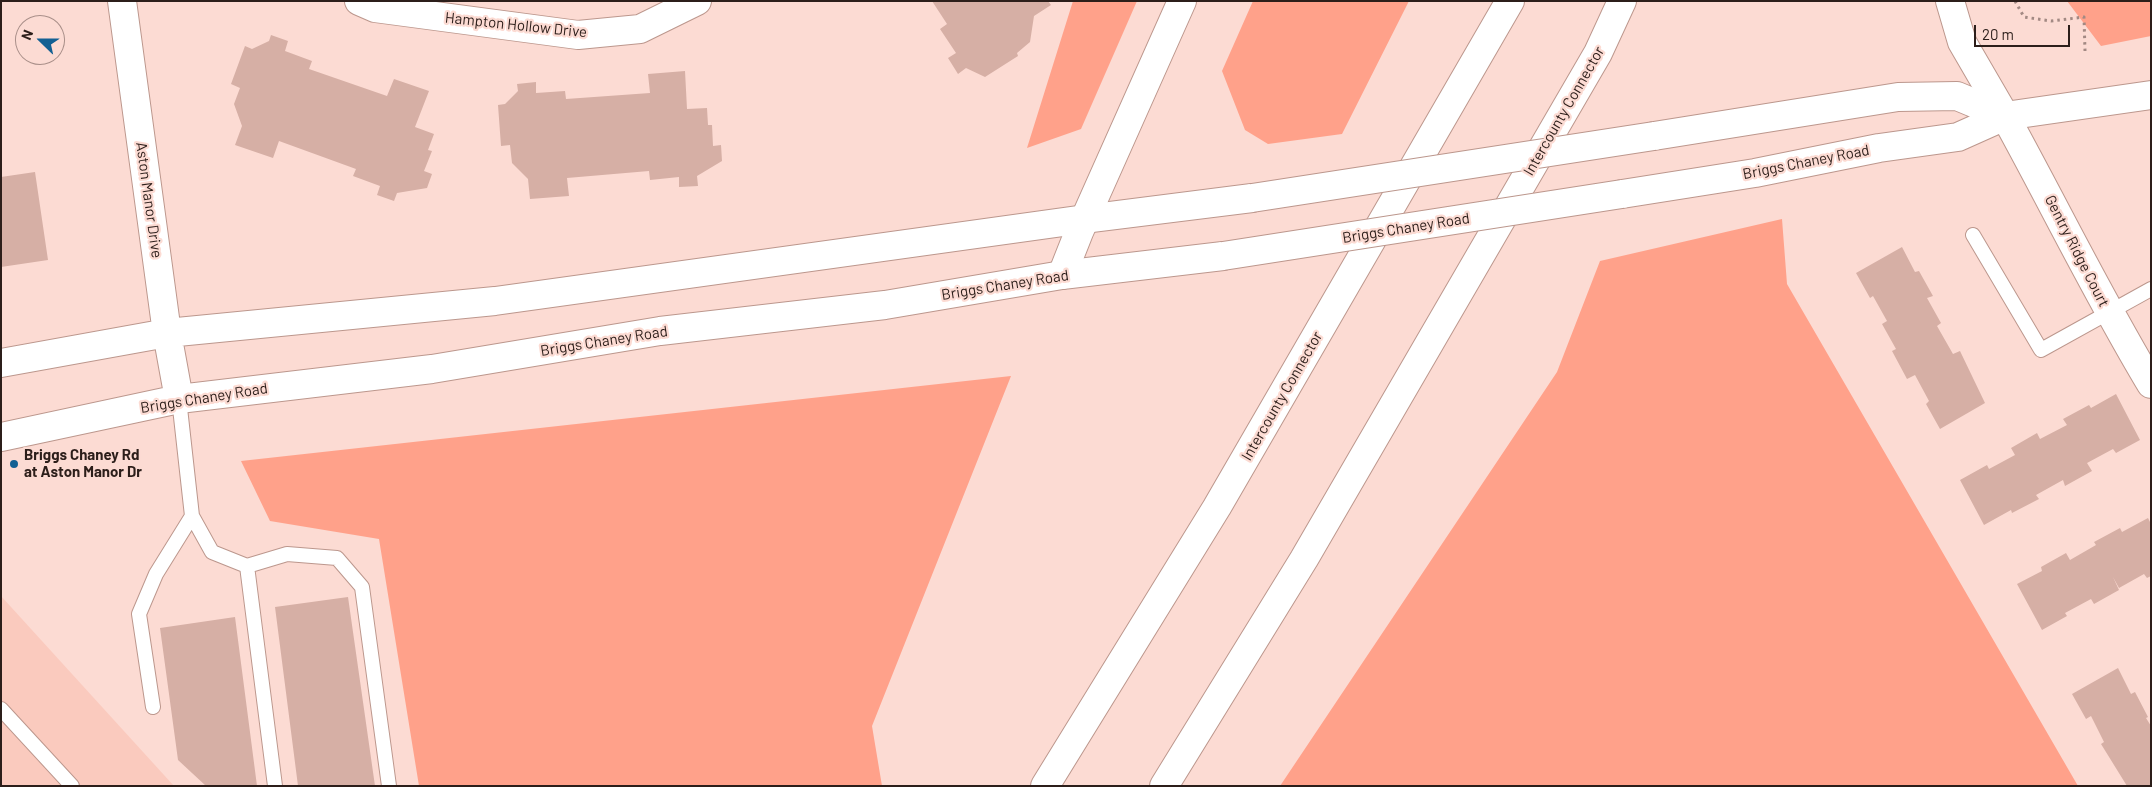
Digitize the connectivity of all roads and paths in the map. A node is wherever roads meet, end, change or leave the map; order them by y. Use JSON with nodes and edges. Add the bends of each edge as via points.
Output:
{"nodes":[{"id":1,"x":122,"y":1,"type":"edge"},
{"id":2,"x":359,"y":1,"type":"edge"},
{"id":3,"x":697,"y":1,"type":"edge"},
{"id":4,"x":1182,"y":1,"type":"edge"},
{"id":5,"x":1510,"y":1,"type":"edge"},
{"id":6,"x":1622,"y":1,"type":"edge"},
{"id":7,"x":1950,"y":1,"type":"edge"},
{"id":8,"x":2014,"y":1,"type":"edge"},
{"id":9,"x":419,"y":8,"type":"edge"},
{"id":10,"x":2084,"y":51,"type":"dead end"},
{"id":11,"x":2151,"y":95,"type":"edge"},
{"id":12,"x":2005,"y":116,"type":"junction"},
{"id":13,"x":1085,"y":219,"type":"junction"},
{"id":14,"x":1973,"y":235,"type":"dead end"},
{"id":15,"x":1062,"y":275,"type":"junction"},
{"id":16,"x":2151,"y":289,"type":"edge"},
{"id":17,"x":2108,"y":313,"type":"junction"},
{"id":18,"x":167,"y":333,"type":"junction"},
{"id":19,"x":1,"y":363,"type":"edge"},
{"id":20,"x":2151,"y":384,"type":"edge"},
{"id":21,"x":179,"y":399,"type":"junction"},
{"id":22,"x":1,"y":437,"type":"edge"},
{"id":23,"x":192,"y":516,"type":"junction"},
{"id":24,"x":247,"y":566,"type":"junction"},
{"id":25,"x":153,"y":708,"type":"dead end"},
{"id":26,"x":1,"y":709,"type":"edge"},
{"id":27,"x":72,"y":786,"type":"edge"},
{"id":28,"x":275,"y":786,"type":"edge"},
{"id":29,"x":389,"y":786,"type":"edge"},
{"id":30,"x":1045,"y":786,"type":"edge"},
{"id":31,"x":1164,"y":786,"type":"edge"}],
"edges":[{"from":1,"to":18,"type":"main road","name":"Aston Manor Drive"},
{"from":2,"to":9,"type":"main road","name":"Hampton Hollow Drive","via":[[375,8]]},
{"from":3,"to":9,"type":"main road","name":"Hampton Hollow Drive","via":[[640,29],[578,35]]},
{"from":4,"to":13,"type":"main road"},
{"from":5,"to":30,"type":"main road","name":"Intercounty Connector","via":[[1218,507]]},
{"from":6,"to":31,"type":"main road","name":"Intercounty Connector","via":[[1598,53],[1309,551]]},
{"from":7,"to":12,"type":"main road","name":"Gentry Ridge Court","via":[[1962,42]]},
{"from":8,"to":10,"type":"path","via":[[2024,17],[2051,21],[2084,18]]},
{"from":11,"to":12,"type":"main road","name":"Briggs Chaney Road"},
{"from":12,"to":13,"type":"main road","bridge":true,"via":[[1957,96],[1898,97],[1252,198]]},
{"from":12,"to":15,"type":"main road","name":"Briggs Chaney Road","bridge":true,"via":[[1958,137],[1879,148],[1755,173],[1223,256]]},
{"from":12,"to":17,"type":"main road","name":"Gentry Ridge Court"},
{"from":13,"to":15,"type":"main road"},
{"from":13,"to":18,"type":"main road","via":[[495,302]]},
{"from":14,"to":17,"type":"lane","via":[[2041,350]]},
{"from":15,"to":21,"type":"main road","name":"Briggs Chaney Road","via":[[885,305],[660,331],[432,369]]},
{"from":16,"to":17,"type":"lane"},
{"from":17,"to":20,"type":"main road","name":"Gentry Ridge Court"},
{"from":18,"to":19,"type":"main road"},
{"from":18,"to":21,"type":"main road","name":"Aston Manor Drive"},
{"from":21,"to":22,"type":"main road","name":"Briggs Chaney Road"},
{"from":21,"to":23,"type":"lane"},
{"from":23,"to":24,"type":"lane","via":[[212,552]]},
{"from":23,"to":25,"type":"lane","via":[[156,574],[139,614]]},
{"from":24,"to":28,"type":"lane"},
{"from":24,"to":29,"type":"lane","via":[[287,554],[337,558],[362,587]]},
{"from":26,"to":27,"type":"lane"}]}
